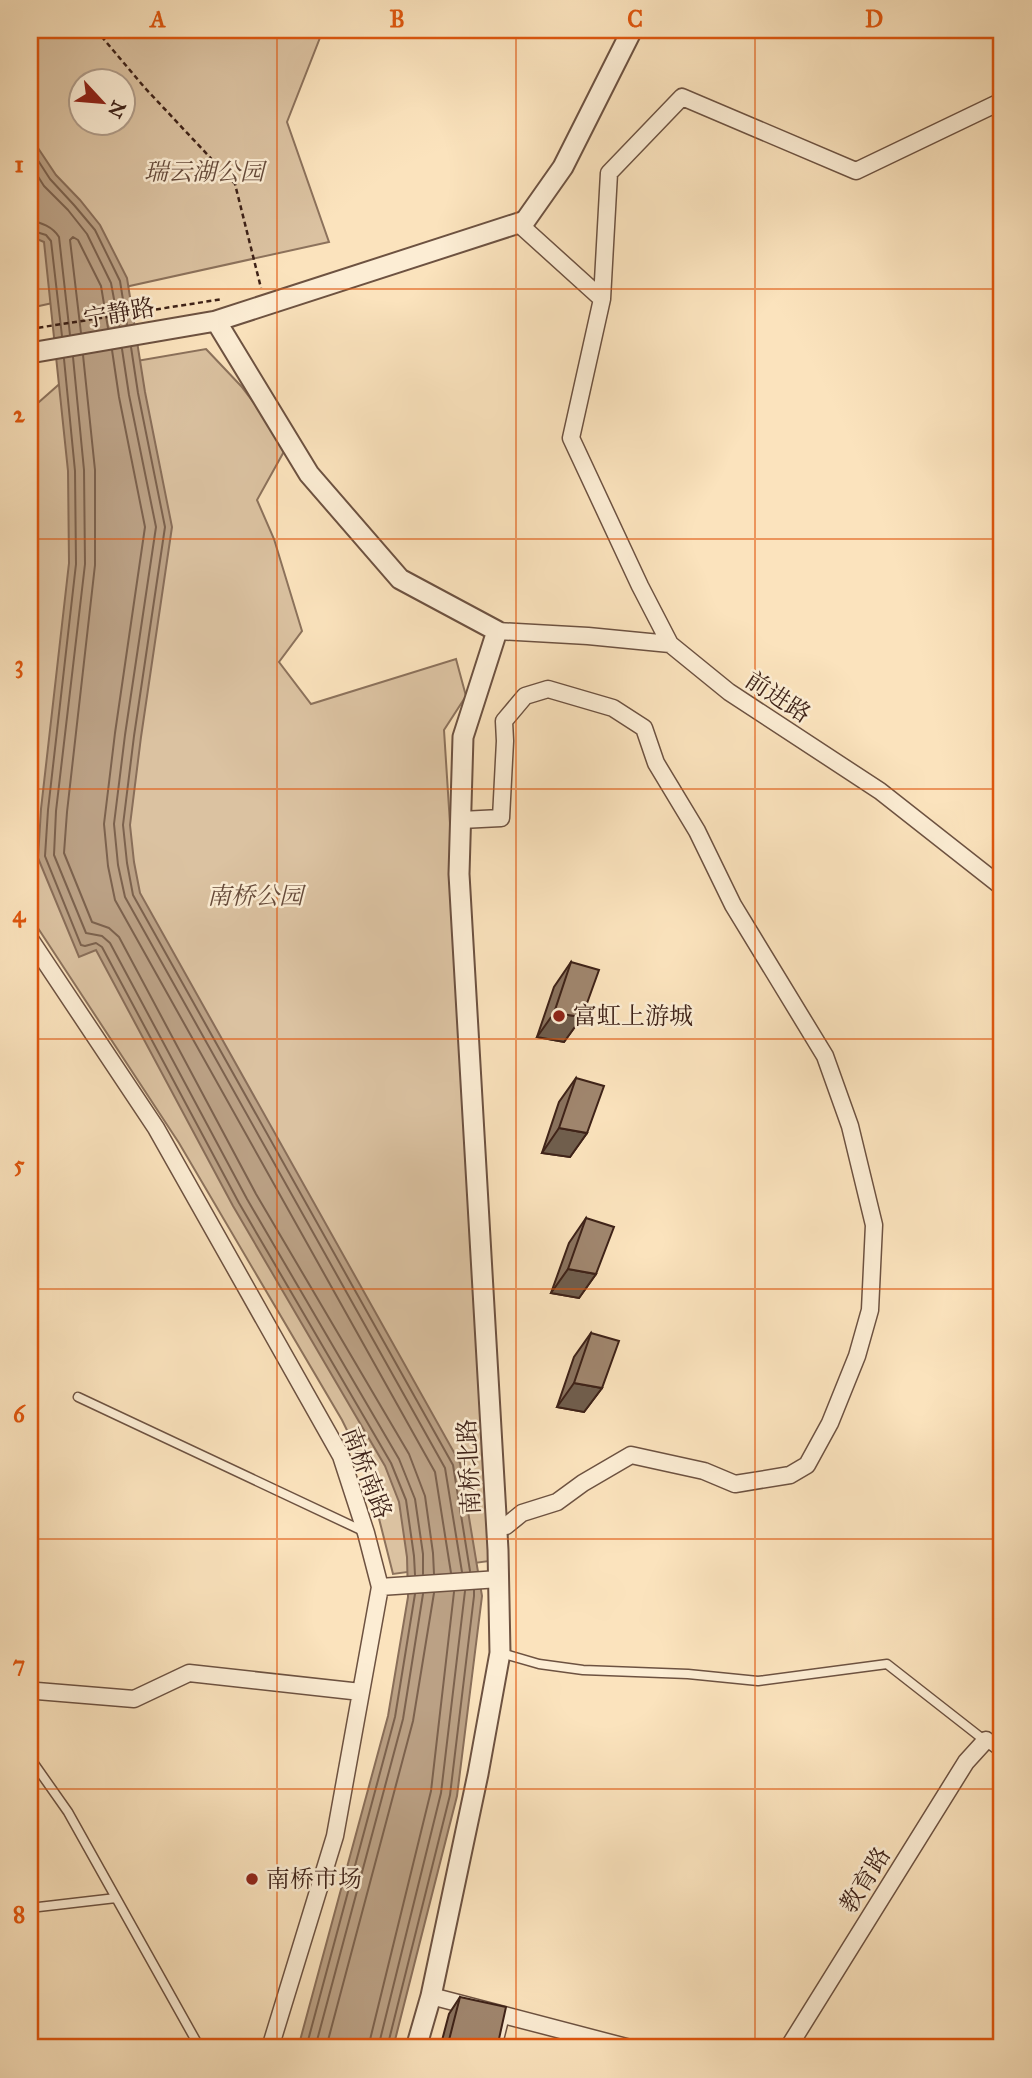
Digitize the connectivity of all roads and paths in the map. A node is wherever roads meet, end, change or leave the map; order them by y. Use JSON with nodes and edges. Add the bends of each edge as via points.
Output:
{"nodes":[{"id":1,"x":96,"y":30,"type":"edge"},
{"id":2,"x":632,"y":30,"type":"edge"},
{"id":3,"x":1002,"y":101,"type":"edge"},
{"id":4,"x":518,"y":223,"type":"junction"},
{"id":5,"x":262,"y":294,"type":"dead end"},
{"id":6,"x":224,"y":299,"type":"dead end"},
{"id":7,"x":602,"y":299,"type":"junction"},
{"id":8,"x":216,"y":321,"type":"junction"},
{"id":9,"x":30,"y":329,"type":"edge"},
{"id":10,"x":30,"y":353,"type":"edge"},
{"id":11,"x":497,"y":631,"type":"junction"},
{"id":12,"x":670,"y":644,"type":"junction"},
{"id":13,"x":461,"y":820,"type":"junction"},
{"id":14,"x":1002,"y":887,"type":"edge"},
{"id":15,"x":30,"y":939,"type":"edge"},
{"id":16,"x":78,"y":1397,"type":"dead end"},
{"id":17,"x":506,"y":1526,"type":"joint"},
{"id":18,"x":366,"y":1533,"type":"junction"},
{"id":19,"x":498,"y":1550,"type":"junction"},
{"id":20,"x":499,"y":1579,"type":"junction"},
{"id":21,"x":380,"y":1587,"type":"junction"},
{"id":22,"x":500,"y":1653,"type":"junction"},
{"id":23,"x":361,"y":1692,"type":"junction"},
{"id":24,"x":30,"y":1694,"type":"edge"},
{"id":25,"x":986,"y":1740,"type":"junction"},
{"id":26,"x":1002,"y":1754,"type":"edge"},
{"id":27,"x":30,"y":1758,"type":"edge"},
{"id":28,"x":116,"y":1898,"type":"junction"},
{"id":29,"x":30,"y":1908,"type":"edge"},
{"id":30,"x":431,"y":1996,"type":"junction"},
{"id":31,"x":505,"y":2016,"type":"junction"},
{"id":32,"x":200,"y":2048,"type":"edge"},
{"id":33,"x":270,"y":2048,"type":"edge"},
{"id":34,"x":416,"y":2048,"type":"edge"},
{"id":35,"x":497,"y":2048,"type":"edge"},
{"id":36,"x":630,"y":2048,"type":"edge"},
{"id":37,"x":788,"y":2048,"type":"edge"}],
"edges":[{"from":1,"to":5,"type":"path","via":[[235,184]]},
{"from":2,"to":4,"type":"street","via":[[564,167],[526,221]]},
{"from":3,"to":7,"type":"street","via":[[856,171],[682,97],[610,173]]},
{"from":4,"to":7,"type":"street"},
{"from":4,"to":8,"type":"street","name":"宁静路"},
{"from":6,"to":9,"type":"path"},
{"from":7,"to":12,"type":"street","via":[[571,438]]},
{"from":8,"to":10,"type":"street","name":"宁静路"},
{"from":8,"to":11,"type":"street","via":[[309,474],[400,579]]},
{"from":11,"to":12,"type":"street"},
{"from":11,"to":13,"type":"street","name":"南桥北路","via":[[463,737]]},
{"from":12,"to":14,"type":"street","name":"前进路","via":[[729,692],[880,791]]},
{"from":13,"to":17,"type":"street","via":[[501,818],[504,721],[525,695],[548,689],[613,708],[644,728],[656,763],[697,831],[733,905],[825,1056],[850,1126],[874,1224],[870,1310],[830,1423],[807,1465],[790,1475],[735,1485],[704,1471],[631,1455],[556,1502],[522,1513]]},
{"from":13,"to":19,"type":"street","name":"南桥北路","via":[[459,874]]},
{"from":15,"to":18,"type":"street","name":"南桥南路","via":[[156,1128],[341,1455]]},
{"from":16,"to":18,"type":"lane"},
{"from":17,"to":19,"type":"lane"},
{"from":18,"to":21,"type":"street","name":"南桥南路"},
{"from":19,"to":20,"type":"street","name":"南桥北路"},
{"from":20,"to":21,"type":"street"},
{"from":20,"to":22,"type":"street","name":"南桥北路"},
{"from":21,"to":23,"type":"street","name":"南桥南路"},
{"from":22,"to":25,"type":"lane","via":[[583,1670],[758,1681],[887,1664]]},
{"from":22,"to":30,"type":"street","name":"南桥北路"},
{"from":23,"to":24,"type":"street","via":[[189,1673],[134,1699]]},
{"from":23,"to":33,"type":"street","name":"南桥南路","via":[[335,1836]]},
{"from":25,"to":26,"type":"lane"},
{"from":25,"to":37,"type":"street","name":"教育路","via":[[966,1762]]},
{"from":27,"to":28,"type":"lane","via":[[68,1812]]},
{"from":28,"to":29,"type":"lane"},
{"from":28,"to":32,"type":"lane"},
{"from":30,"to":31,"type":"street"},
{"from":30,"to":34,"type":"street","name":"南桥北路"},
{"from":31,"to":35,"type":"lane"},
{"from":31,"to":36,"type":"street"}]}
